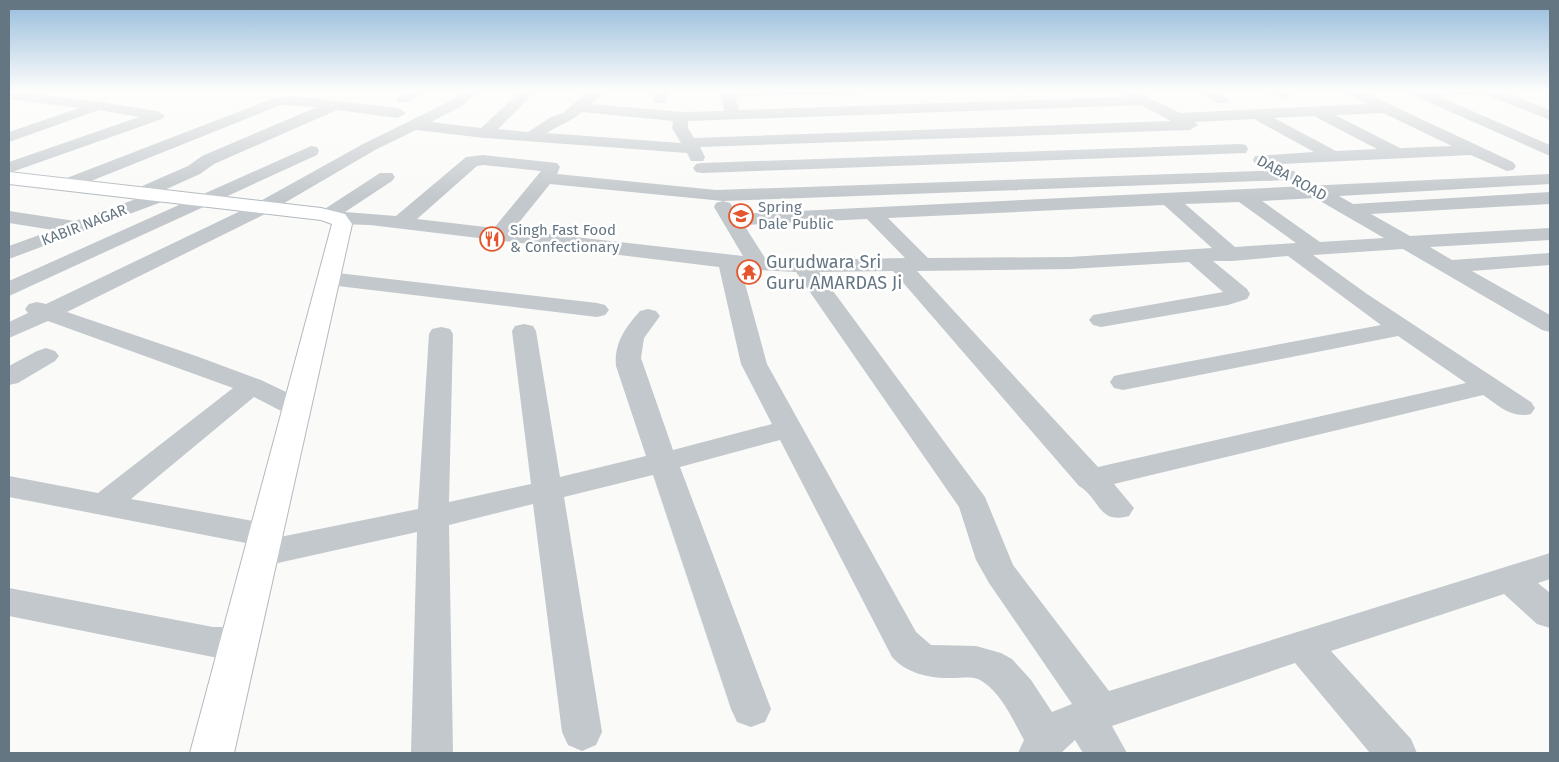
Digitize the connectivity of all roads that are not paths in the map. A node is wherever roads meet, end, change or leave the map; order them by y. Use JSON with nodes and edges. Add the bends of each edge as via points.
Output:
{"nodes":[{"id":1,"x":43,"y":126,"type":"edge"},
{"id":2,"x":134,"y":126,"type":"edge"},
{"id":3,"x":214,"y":126,"type":"edge"},
{"id":4,"x":288,"y":126,"type":"edge"},
{"id":5,"x":414,"y":126,"type":"edge"},
{"id":6,"x":421,"y":126,"type":"edge"},
{"id":7,"x":493,"y":126,"type":"edge"},
{"id":8,"x":548,"y":126,"type":"edge"},
{"id":9,"x":613,"y":126,"type":"edge"},
{"id":10,"x":680,"y":126,"type":"edge"},
{"id":11,"x":1013,"y":126,"type":"edge"},
{"id":12,"x":1199,"y":126,"type":"edge"},
{"id":13,"x":1277,"y":126,"type":"edge"},
{"id":14,"x":1345,"y":126,"type":"edge"},
{"id":15,"x":1440,"y":126,"type":"edge"},
{"id":16,"x":1484,"y":126,"type":"edge"},
{"id":17,"x":486,"y":132,"type":"junction"},
{"id":18,"x":532,"y":136,"type":"junction"},
{"id":19,"x":9,"y":137,"type":"edge"},
{"id":20,"x":595,"y":141,"type":"junction"},
{"id":21,"x":691,"y":146,"type":"junction"},
{"id":22,"x":1240,"y":149,"type":"junction"},
{"id":23,"x":1471,"y":150,"type":"junction"},
{"id":24,"x":1550,"y":150,"type":"edge"},
{"id":25,"x":311,"y":151,"type":"dead end"},
{"id":26,"x":142,"y":154,"type":"junction"},
{"id":27,"x":1398,"y":154,"type":"junction"},
{"id":28,"x":1335,"y":157,"type":"junction"},
{"id":29,"x":1260,"y":160,"type":"junction"},
{"id":30,"x":202,"y":164,"type":"junction"},
{"id":31,"x":1507,"y":166,"type":"dead end"},
{"id":32,"x":702,"y":168,"type":"junction"},
{"id":33,"x":1288,"y":175,"type":"junction"},
{"id":34,"x":11,"y":177,"type":"edge"},
{"id":35,"x":386,"y":178,"type":"dead end"},
{"id":36,"x":545,"y":178,"type":"junction"},
{"id":37,"x":1550,"y":179,"type":"edge"},
{"id":38,"x":65,"y":185,"type":"junction"},
{"id":39,"x":1047,"y":185,"type":"junction"},
{"id":40,"x":1316,"y":191,"type":"junction"},
{"id":41,"x":150,"y":195,"type":"junction"},
{"id":42,"x":716,"y":196,"type":"junction"},
{"id":43,"x":1243,"y":196,"type":"junction"},
{"id":44,"x":1550,"y":198,"type":"edge"},
{"id":45,"x":1169,"y":200,"type":"junction"},
{"id":46,"x":202,"y":201,"type":"junction"},
{"id":47,"x":1066,"y":205,"type":"junction"},
{"id":48,"x":262,"y":208,"type":"junction"},
{"id":49,"x":1349,"y":210,"type":"junction"},
{"id":50,"x":872,"y":214,"type":"junction"},
{"id":51,"x":9,"y":217,"type":"edge"},
{"id":52,"x":333,"y":217,"type":"junction"},
{"id":53,"x":730,"y":220,"type":"junction"},
{"id":54,"x":400,"y":223,"type":"junction"},
{"id":55,"x":77,"y":227,"type":"junction"},
{"id":56,"x":1550,"y":234,"type":"edge"},
{"id":57,"x":498,"y":235,"type":"junction"},
{"id":58,"x":1406,"y":244,"type":"junction"},
{"id":59,"x":1306,"y":250,"type":"junction"},
{"id":60,"x":9,"y":253,"type":"edge"},
{"id":61,"x":1232,"y":255,"type":"junction"},
{"id":62,"x":1196,"y":257,"type":"junction"},
{"id":63,"x":1550,"y":259,"type":"edge"},
{"id":64,"x":728,"y":262,"type":"junction"},
{"id":65,"x":758,"y":264,"type":"junction"},
{"id":66,"x":802,"y":266,"type":"junction"},
{"id":67,"x":912,"y":266,"type":"junction"},
{"id":68,"x":1446,"y":267,"type":"junction"},
{"id":69,"x":329,"y":279,"type":"junction"},
{"id":70,"x":9,"y":289,"type":"edge"},
{"id":71,"x":9,"y":296,"type":"edge"},
{"id":72,"x":597,"y":310,"type":"dead end"},
{"id":73,"x":44,"y":312,"type":"junction"},
{"id":74,"x":648,"y":316,"type":"dead end"},
{"id":75,"x":1101,"y":320,"type":"dead end"},
{"id":76,"x":1550,"y":325,"type":"edge"},
{"id":77,"x":1401,"y":328,"type":"junction"},
{"id":78,"x":9,"y":331,"type":"edge"},
{"id":79,"x":524,"y":331,"type":"dead end"},
{"id":80,"x":441,"y":334,"type":"dead end"},
{"id":81,"x":46,"y":356,"type":"dead end"},
{"id":82,"x":9,"y":377,"type":"edge"},
{"id":83,"x":1123,"y":382,"type":"dead end"},
{"id":84,"x":252,"y":386,"type":"junction"},
{"id":85,"x":1486,"y":386,"type":"junction"},
{"id":86,"x":296,"y":408,"type":"junction"},
{"id":87,"x":1522,"y":408,"type":"dead end"},
{"id":88,"x":788,"y":429,"type":"junction"},
{"id":89,"x":662,"y":461,"type":"junction"},
{"id":90,"x":1090,"y":479,"type":"junction"},
{"id":91,"x":9,"y":487,"type":"edge"},
{"id":92,"x":547,"y":490,"type":"junction"},
{"id":93,"x":104,"y":504,"type":"junction"},
{"id":94,"x":1118,"y":508,"type":"dead end"},
{"id":95,"x":433,"y":517,"type":"junction"},
{"id":96,"x":263,"y":544,"type":"junction"},
{"id":97,"x":1550,"y":566,"type":"edge"},
{"id":98,"x":1509,"y":579,"type":"junction"},
{"id":99,"x":9,"y":602,"type":"edge"},
{"id":100,"x":1550,"y":614,"type":"edge"},
{"id":101,"x":239,"y":642,"type":"junction"},
{"id":102,"x":1302,"y":645,"type":"junction"},
{"id":103,"x":751,"y":709,"type":"dead end"},
{"id":104,"x":1092,"y":715,"type":"junction"},
{"id":105,"x":582,"y":732,"type":"dead end"},
{"id":106,"x":1042,"y":745,"type":"edge"},
{"id":107,"x":212,"y":753,"type":"edge"},
{"id":108,"x":432,"y":753,"type":"edge"},
{"id":109,"x":1106,"y":753,"type":"edge"},
{"id":110,"x":1396,"y":753,"type":"edge"}],
"edges":[{"from":1,"to":19,"type":"street"},
{"from":2,"to":34,"type":"street"},
{"from":3,"to":26,"type":"street"},
{"from":4,"to":30,"type":"street","name":"KABIR NAGAR"},
{"from":5,"to":48,"type":"street","via":[[369,147]]},
{"from":6,"to":17,"type":"street"},
{"from":7,"to":17,"type":"street"},
{"from":8,"to":18,"type":"street"},
{"from":9,"to":20,"type":"street"},
{"from":10,"to":21,"type":"street"},
{"from":11,"to":21,"type":"street"},
{"from":12,"to":22,"type":"street","name":"DABA ROAD"},
{"from":13,"to":28,"type":"street"},
{"from":14,"to":27,"type":"street"},
{"from":15,"to":23,"type":"street"},
{"from":16,"to":24,"type":"street"},
{"from":17,"to":18,"type":"street"},
{"from":18,"to":20,"type":"street"},
{"from":20,"to":21,"type":"street"},
{"from":21,"to":32,"type":"street"},
{"from":22,"to":29,"type":"street","name":"DABA ROAD"},
{"from":22,"to":32,"type":"street"},
{"from":23,"to":27,"type":"street"},
{"from":23,"to":31,"type":"street"},
{"from":25,"to":46,"type":"street"},
{"from":26,"to":30,"type":"street"},
{"from":26,"to":38,"type":"street"},
{"from":27,"to":28,"type":"street"},
{"from":28,"to":29,"type":"street"},
{"from":29,"to":33,"type":"street","name":"DABA ROAD"},
{"from":30,"to":41,"type":"street","name":"KABIR NAGAR"},
{"from":32,"to":42,"type":"street"},
{"from":33,"to":39,"type":"street"},
{"from":33,"to":40,"type":"street","name":"DABA ROAD"},
{"from":34,"to":38,"type":"street"},
{"from":35,"to":52,"type":"street"},
{"from":36,"to":42,"type":"street"},
{"from":36,"to":54,"type":"street","via":[[551,169],[548,165],[472,161]]},
{"from":36,"to":57,"type":"street"},
{"from":37,"to":40,"type":"street"},
{"from":38,"to":41,"type":"street"},
{"from":39,"to":42,"type":"street"},
{"from":39,"to":47,"type":"street"},
{"from":40,"to":43,"type":"street"},
{"from":40,"to":49,"type":"street","name":"DABA ROAD"},
{"from":41,"to":46,"type":"street"},
{"from":41,"to":55,"type":"street","name":"KABIR NAGAR"},
{"from":42,"to":53,"type":"street"},
{"from":43,"to":45,"type":"street"},
{"from":43,"to":59,"type":"street"},
{"from":44,"to":49,"type":"street"},
{"from":45,"to":47,"type":"street"},
{"from":45,"to":61,"type":"street"},
{"from":46,"to":48,"type":"street"},
{"from":46,"to":70,"type":"street"},
{"from":47,"to":50,"type":"street"},
{"from":48,"to":52,"type":"street"},
{"from":48,"to":73,"type":"street"},
{"from":49,"to":58,"type":"street","name":"DABA ROAD"},
{"from":50,"to":53,"type":"street"},
{"from":50,"to":67,"type":"street"},
{"from":51,"to":55,"type":"street"},
{"from":52,"to":54,"type":"street"},
{"from":52,"to":69,"type":"street","via":[[342,224]]},
{"from":53,"to":65,"type":"street"},
{"from":54,"to":57,"type":"street"},
{"from":55,"to":60,"type":"street","name":"KABIR NAGAR"},
{"from":56,"to":58,"type":"street"},
{"from":57,"to":64,"type":"street"},
{"from":58,"to":59,"type":"street"},
{"from":58,"to":68,"type":"street"},
{"from":59,"to":61,"type":"street"},
{"from":59,"to":77,"type":"street"},
{"from":61,"to":62,"type":"street"},
{"from":62,"to":67,"type":"street"},
{"from":62,"to":75,"type":"street","via":[[1239,294]]},
{"from":63,"to":68,"type":"street"},
{"from":64,"to":65,"type":"street"},
{"from":64,"to":88,"type":"street","via":[[754,364]]},
{"from":65,"to":66,"type":"street"},
{"from":66,"to":67,"type":"street"},
{"from":66,"to":104,"type":"street","via":[[974,505],[993,560]]},
{"from":67,"to":90,"type":"street"},
{"from":68,"to":76,"type":"street"},
{"from":69,"to":72,"type":"street"},
{"from":69,"to":86,"type":"street"},
{"from":71,"to":73,"type":"street"},
{"from":73,"to":78,"type":"street"},
{"from":73,"to":84,"type":"street"},
{"from":74,"to":89,"type":"street","via":[[631,337],[627,357]]},
{"from":77,"to":83,"type":"street"},
{"from":77,"to":85,"type":"street"},
{"from":79,"to":92,"type":"street"},
{"from":80,"to":95,"type":"street"},
{"from":81,"to":82,"type":"street"},
{"from":84,"to":86,"type":"street"},
{"from":84,"to":93,"type":"street"},
{"from":85,"to":87,"type":"street"},
{"from":85,"to":90,"type":"street"},
{"from":86,"to":96,"type":"street"},
{"from":88,"to":89,"type":"street"},
{"from":88,"to":106,"type":"street","via":[[907,648],[922,660],[939,664],[970,661],[986,664],[998,671]]},
{"from":89,"to":92,"type":"street"},
{"from":89,"to":103,"type":"street"},
{"from":90,"to":94,"type":"street"},
{"from":91,"to":93,"type":"street"},
{"from":92,"to":95,"type":"street"},
{"from":92,"to":105,"type":"street"},
{"from":93,"to":96,"type":"street"},
{"from":95,"to":96,"type":"street"},
{"from":95,"to":108,"type":"street"},
{"from":96,"to":101,"type":"street"},
{"from":97,"to":98,"type":"street"},
{"from":98,"to":100,"type":"street"},
{"from":98,"to":102,"type":"street"},
{"from":99,"to":101,"type":"street","via":[[213,642]]},
{"from":101,"to":107,"type":"street"},
{"from":102,"to":104,"type":"street"},
{"from":102,"to":110,"type":"street"},
{"from":104,"to":106,"type":"street","via":[[1062,726]]},
{"from":104,"to":109,"type":"street"}]}
